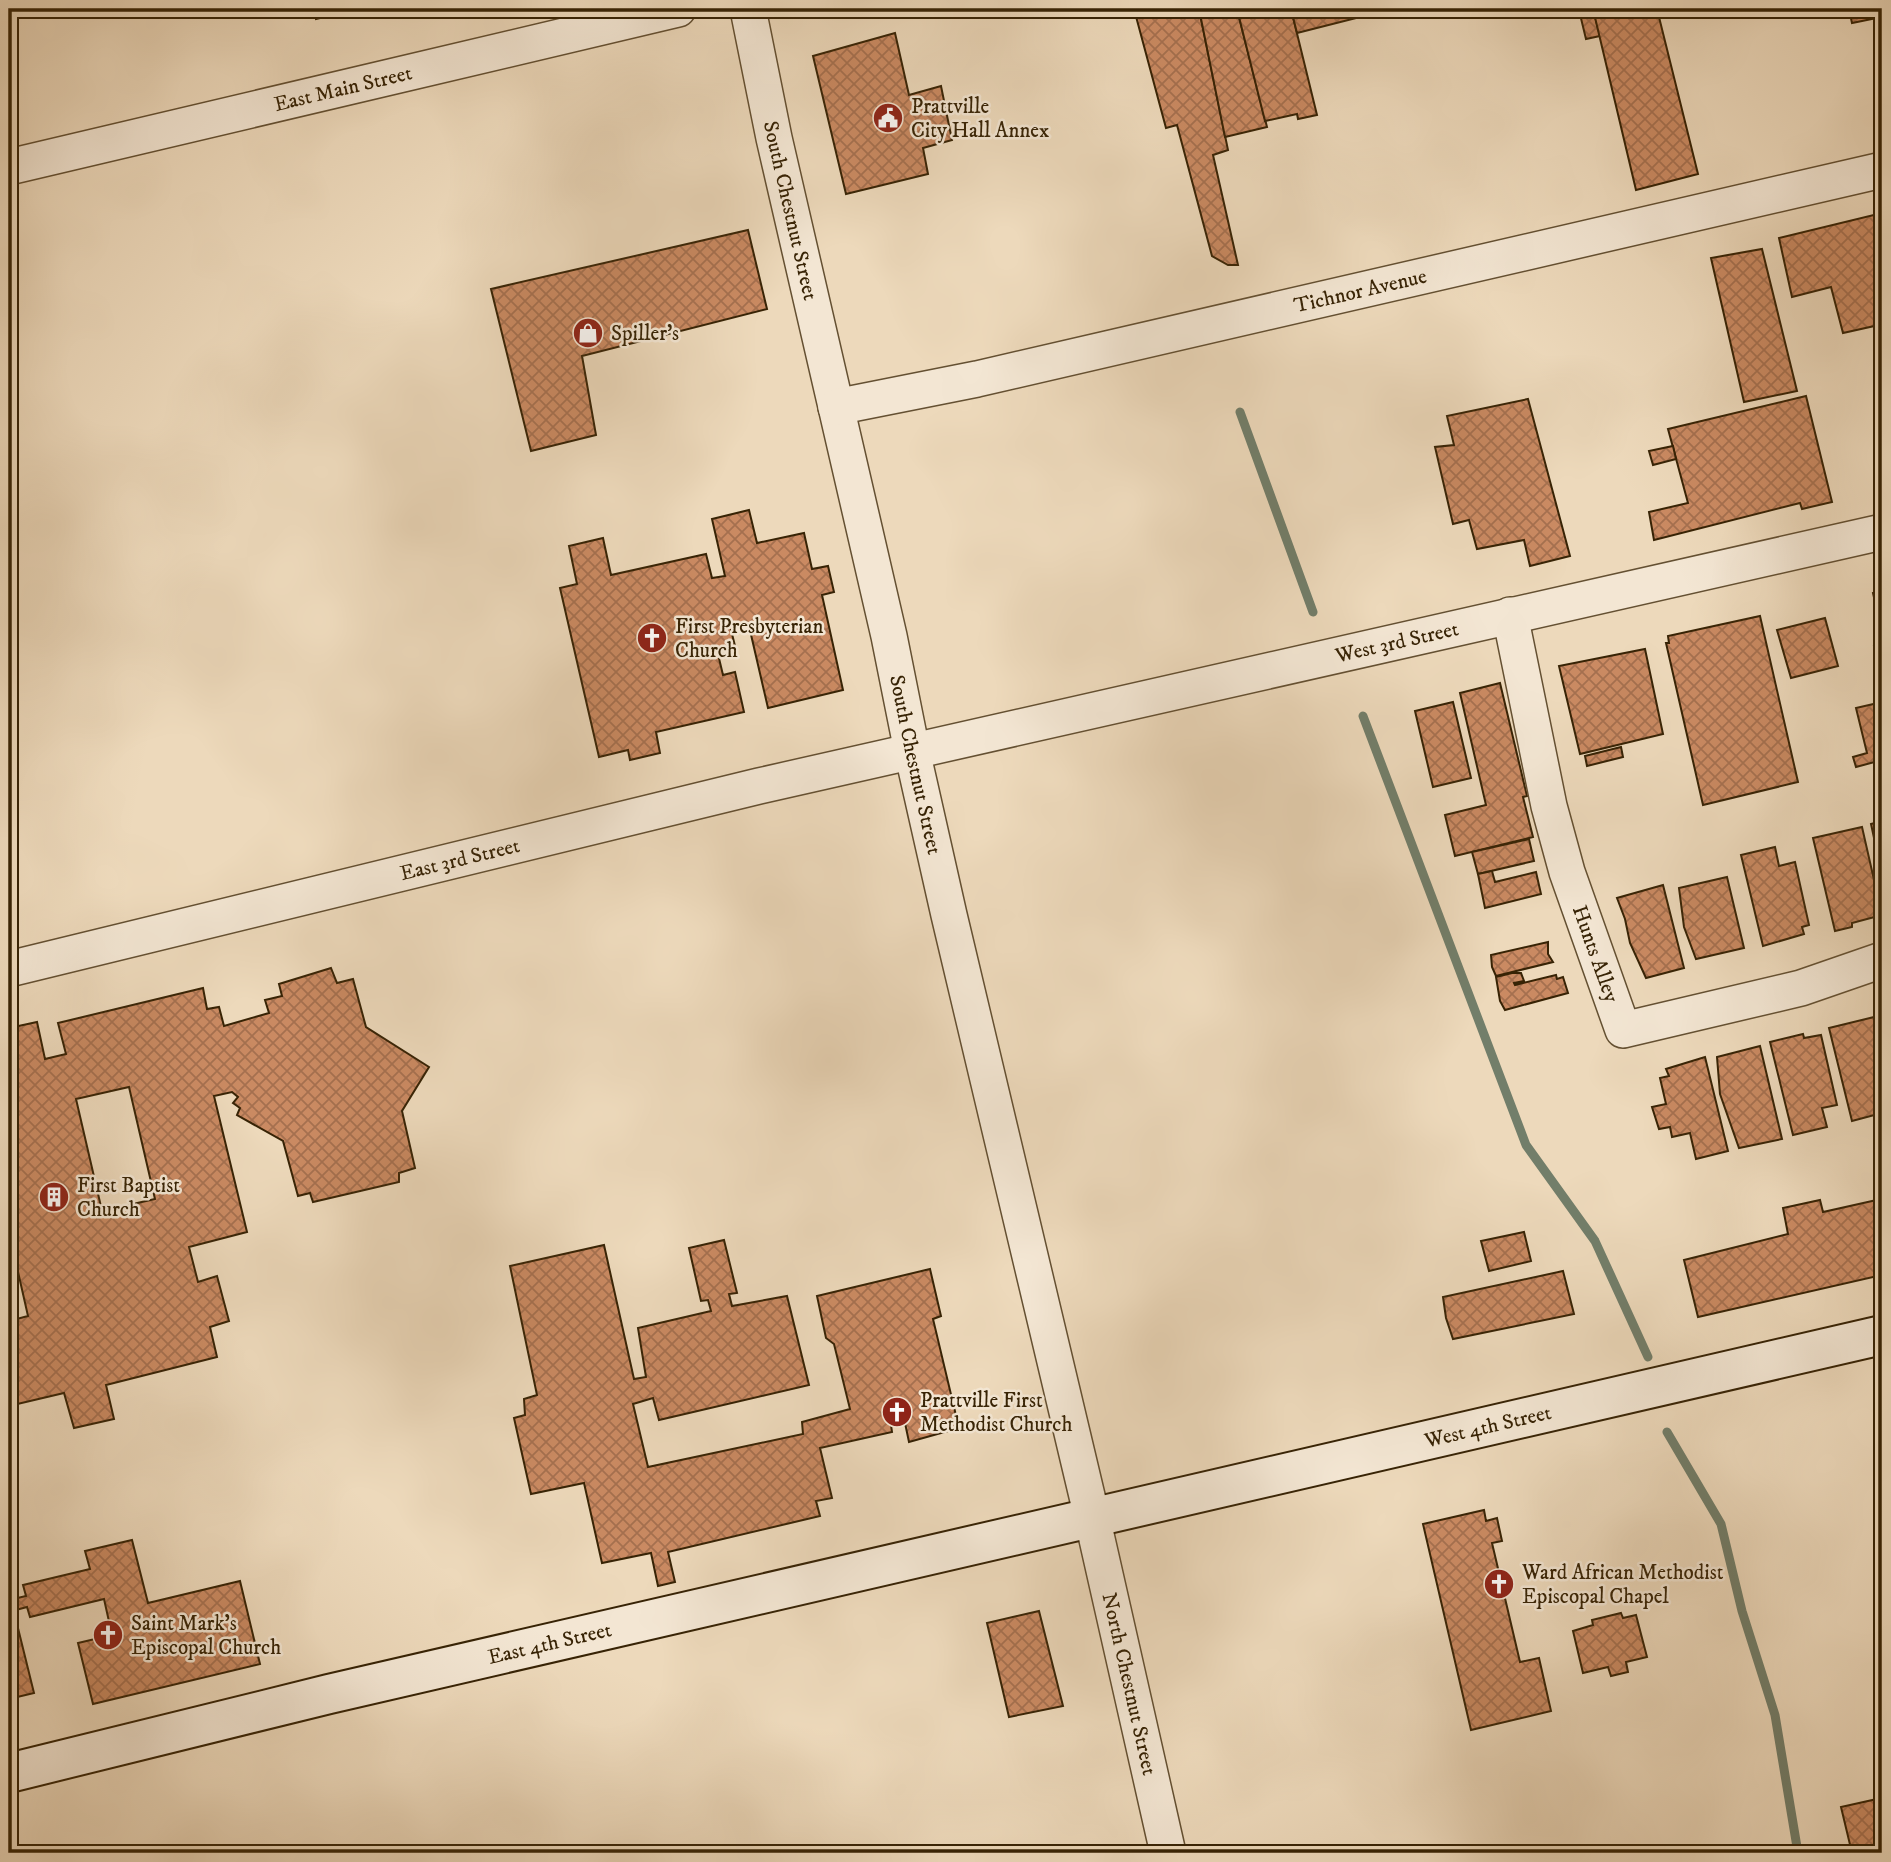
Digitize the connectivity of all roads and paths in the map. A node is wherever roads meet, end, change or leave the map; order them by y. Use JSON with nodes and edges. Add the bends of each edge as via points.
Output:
{"nodes":[{"id":1,"x":678,"y":9,"type":"edge"},
{"id":2,"x":748,"y":9,"type":"edge"},
{"id":3,"x":9,"y":167,"type":"edge"},
{"id":4,"x":1882,"y":170,"type":"edge"},
{"id":5,"x":836,"y":407,"type":"junction"},
{"id":6,"x":1882,"y":531,"type":"edge"},
{"id":7,"x":1510,"y":615,"type":"junction"},
{"id":8,"x":912,"y":751,"type":"junction"},
{"id":9,"x":1882,"y":960,"type":"edge"},
{"id":10,"x":9,"y":969,"type":"edge"},
{"id":11,"x":1882,"y":1335,"type":"edge"},
{"id":12,"x":1093,"y":1517,"type":"junction"},
{"id":13,"x":9,"y":1773,"type":"edge"},
{"id":14,"x":1168,"y":1853,"type":"edge"}],
"edges":[{"from":1,"to":3,"type":"street","name":"East Main Street"},
{"from":2,"to":5,"type":"street","name":"South Chestnut Street"},
{"from":4,"to":5,"type":"street","name":"Tichnor Avenue","via":[[977,379]]},
{"from":5,"to":8,"type":"street","name":"South Chestnut Street"},
{"from":6,"to":7,"type":"street","name":"West 3rd Street"},
{"from":7,"to":8,"type":"street","name":"West 3rd Street"},
{"from":7,"to":9,"type":"street","name":"Hunts Alley","via":[[1549,806],[1567,872],[1623,1030],[1801,988]]},
{"from":8,"to":10,"type":"street","name":"East 3rd Street"},
{"from":8,"to":12,"type":"street","name":"South Chestnut Street"},
{"from":11,"to":12,"type":"main road","name":"West 4th Street"},
{"from":12,"to":13,"type":"main road","name":"East 4th Street","via":[[239,1715]]},
{"from":12,"to":14,"type":"street","name":"North Chestnut Street"}]}
